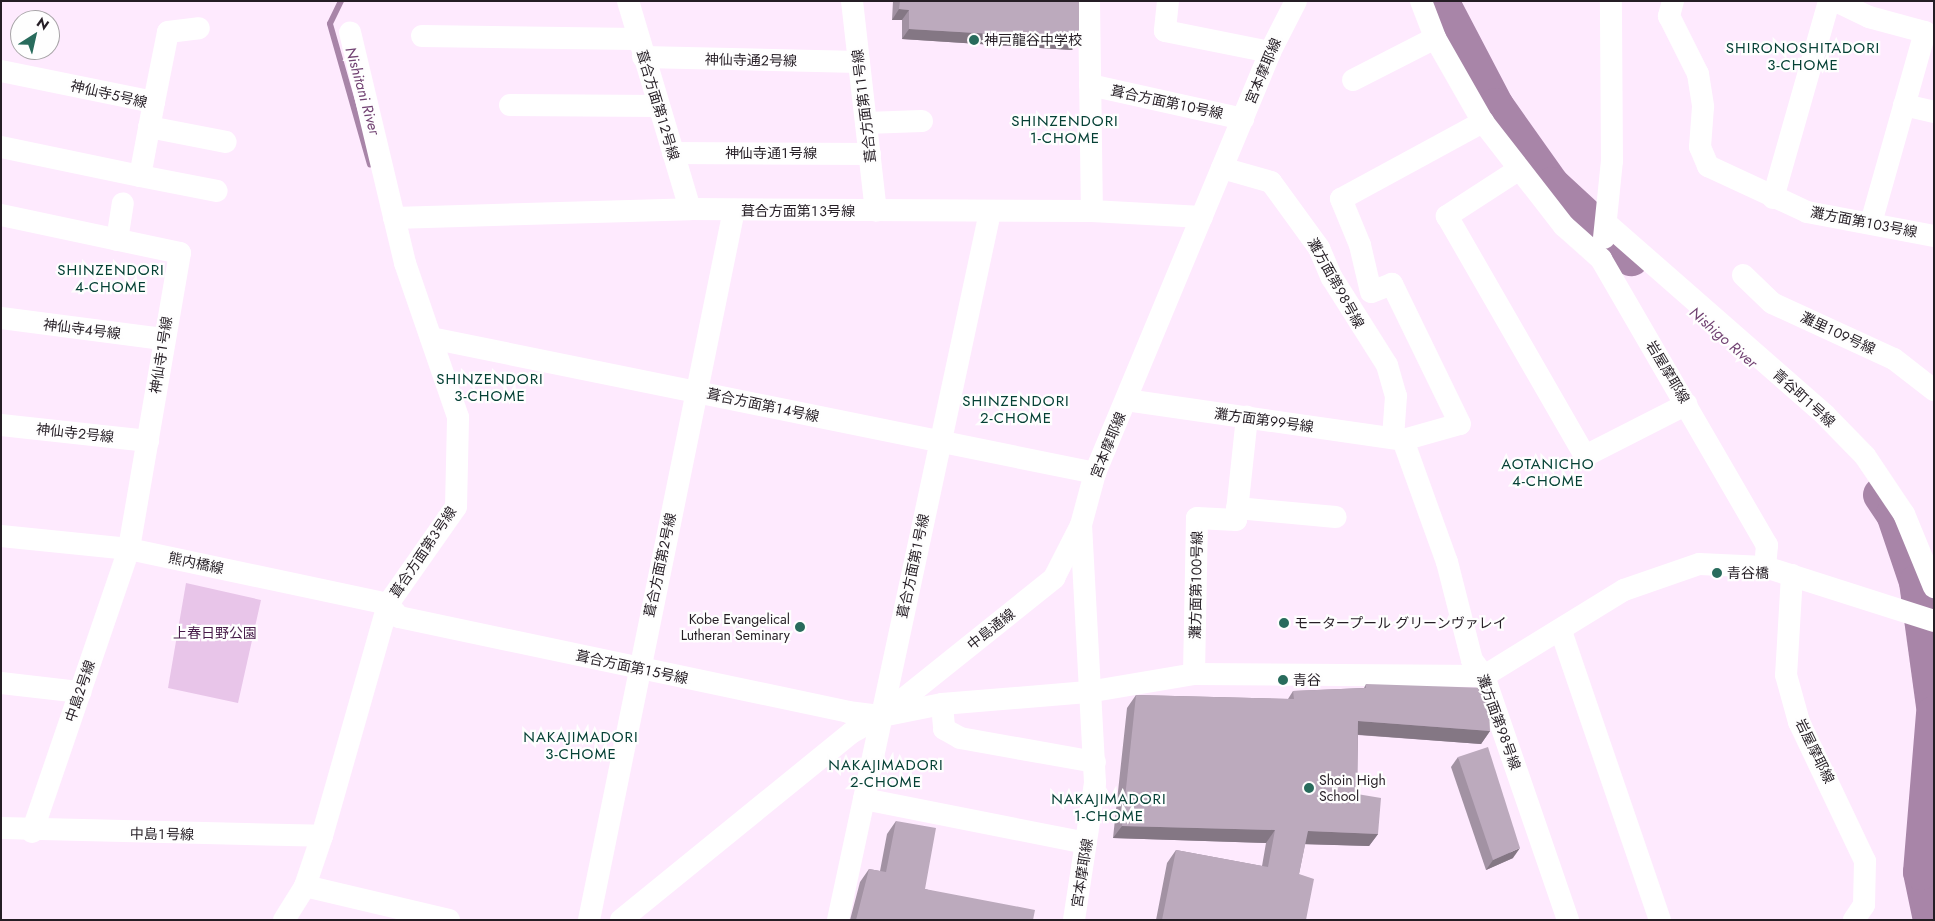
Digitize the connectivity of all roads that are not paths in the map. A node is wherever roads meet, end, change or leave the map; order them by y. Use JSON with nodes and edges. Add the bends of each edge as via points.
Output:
{"nodes":[{"id":1,"x":628,"y":1,"type":"edge"},
{"id":2,"x":852,"y":1,"type":"edge"},
{"id":3,"x":1090,"y":1,"type":"edge"},
{"id":4,"x":1168,"y":1,"type":"edge"},
{"id":5,"x":1296,"y":1,"type":"edge"},
{"id":6,"x":1421,"y":1,"type":"edge"},
{"id":7,"x":1612,"y":1,"type":"edge"},
{"id":8,"x":1673,"y":1,"type":"edge"},
{"id":9,"x":1829,"y":1,"type":"edge"},
{"id":10,"x":1836,"y":1,"type":"edge"},
{"id":11,"x":199,"y":28,"type":"dead end"},
{"id":12,"x":350,"y":32,"type":"dead end"},
{"id":13,"x":422,"y":36,"type":"dead end"},
{"id":14,"x":1435,"y":38,"type":"junction"},
{"id":15,"x":640,"y":48,"type":"junction"},
{"id":16,"x":1270,"y":52,"type":"junction"},
{"id":17,"x":859,"y":62,"type":"junction"},
{"id":18,"x":1,"y":71,"type":"edge"},
{"id":19,"x":1353,"y":80,"type":"dead end"},
{"id":20,"x":1090,"y":85,"type":"junction"},
{"id":21,"x":154,"y":102,"type":"junction"},
{"id":22,"x":510,"y":105,"type":"dead end"},
{"id":23,"x":1904,"y":105,"type":"junction"},
{"id":24,"x":658,"y":106,"type":"junction"},
{"id":25,"x":1934,"y":112,"type":"edge"},
{"id":26,"x":1243,"y":119,"type":"junction"},
{"id":27,"x":922,"y":121,"type":"dead end"},
{"id":28,"x":1483,"y":122,"type":"junction"},
{"id":29,"x":866,"y":123,"type":"junction"},
{"id":30,"x":149,"y":127,"type":"junction"},
{"id":31,"x":226,"y":142,"type":"dead end"},
{"id":32,"x":1,"y":147,"type":"edge"},
{"id":33,"x":673,"y":153,"type":"junction"},
{"id":34,"x":870,"y":154,"type":"junction"},
{"id":35,"x":1222,"y":168,"type":"junction"},
{"id":36,"x":1518,"y":170,"type":"junction"},
{"id":37,"x":140,"y":176,"type":"junction"},
{"id":38,"x":217,"y":190,"type":"dead end"},
{"id":39,"x":1773,"y":198,"type":"junction"},
{"id":40,"x":123,"y":204,"type":"dead end"},
{"id":41,"x":690,"y":209,"type":"junction"},
{"id":42,"x":734,"y":210,"type":"junction"},
{"id":43,"x":876,"y":211,"type":"junction"},
{"id":44,"x":1092,"y":211,"type":"junction"},
{"id":45,"x":990,"y":212,"type":"junction"},
{"id":46,"x":1,"y":215,"type":"edge"},
{"id":47,"x":1202,"y":217,"type":"junction"},
{"id":48,"x":394,"y":218,"type":"junction"},
{"id":49,"x":1871,"y":222,"type":"junction"},
{"id":50,"x":1606,"y":223,"type":"junction"},
{"id":51,"x":1934,"y":236,"type":"edge"},
{"id":52,"x":117,"y":240,"type":"junction"},
{"id":53,"x":1601,"y":255,"type":"junction"},
{"id":54,"x":1743,"y":275,"type":"dead end"},
{"id":55,"x":1,"y":318,"type":"edge"},
{"id":56,"x":431,"y":338,"type":"junction"},
{"id":57,"x":162,"y":339,"type":"junction"},
{"id":58,"x":1934,"y":390,"type":"edge"},
{"id":59,"x":698,"y":391,"type":"junction"},
{"id":60,"x":1126,"y":400,"type":"junction"},
{"id":61,"x":1687,"y":404,"type":"junction"},
{"id":62,"x":1247,"y":417,"type":"junction"},
{"id":63,"x":1,"y":425,"type":"edge"},
{"id":64,"x":1398,"y":439,"type":"junction"},
{"id":65,"x":148,"y":441,"type":"junction"},
{"id":66,"x":939,"y":443,"type":"junction"},
{"id":67,"x":1095,"y":472,"type":"junction"},
{"id":68,"x":1237,"y":508,"type":"junction"},
{"id":69,"x":1336,"y":516,"type":"dead end"},
{"id":70,"x":1081,"y":525,"type":"junction"},
{"id":71,"x":1,"y":536,"type":"edge"},
{"id":72,"x":129,"y":549,"type":"junction"},
{"id":73,"x":1764,"y":567,"type":"junction"},
{"id":74,"x":1792,"y":575,"type":"junction"},
{"id":75,"x":1934,"y":588,"type":"edge"},
{"id":76,"x":388,"y":604,"type":"junction"},
{"id":77,"x":1934,"y":621,"type":"edge"},
{"id":78,"x":1561,"y":631,"type":"junction"},
{"id":79,"x":637,"y":668,"type":"junction"},
{"id":80,"x":1194,"y":674,"type":"junction"},
{"id":81,"x":1484,"y":676,"type":"junction"},
{"id":82,"x":1,"y":683,"type":"edge"},
{"id":83,"x":80,"y":692,"type":"junction"},
{"id":84,"x":1088,"y":692,"type":"junction"},
{"id":85,"x":942,"y":704,"type":"junction"},
{"id":86,"x":882,"y":716,"type":"junction"},
{"id":87,"x":1095,"y":762,"type":"junction"},
{"id":88,"x":864,"y":799,"type":"junction"},
{"id":89,"x":1,"y":828,"type":"edge"},
{"id":90,"x":32,"y":832,"type":"junction"},
{"id":91,"x":322,"y":836,"type":"junction"},
{"id":92,"x":1086,"y":844,"type":"junction"},
{"id":93,"x":305,"y":886,"type":"junction"},
{"id":94,"x":284,"y":920,"type":"edge"},
{"id":95,"x":449,"y":920,"type":"edge"},
{"id":96,"x":589,"y":920,"type":"edge"},
{"id":97,"x":621,"y":920,"type":"edge"},
{"id":98,"x":838,"y":920,"type":"edge"},
{"id":99,"x":1074,"y":920,"type":"edge"},
{"id":100,"x":1568,"y":920,"type":"edge"},
{"id":101,"x":1660,"y":920,"type":"edge"},
{"id":102,"x":1854,"y":920,"type":"edge"}],
"edges":[{"from":1,"to":15,"type":"street","name":"葺合方面第１２号線"},
{"from":2,"to":17,"type":"street","name":"葺合方面第１１号線"},
{"from":3,"to":20,"type":"street"},
{"from":4,"to":16,"type":"street","via":[[1165,31]]},
{"from":5,"to":16,"type":"street","name":"宮本摩耶線"},
{"from":6,"to":14,"type":"street","name":"岩屋摩耶線"},
{"from":7,"to":50,"type":"street","via":[[1612,161]]},
{"from":8,"to":39,"type":"street","name":"灘方面第１０３号線","via":[[1669,16],[1698,74],[1703,106],[1700,147],[1708,166]]},
{"from":9,"to":39,"type":"street"},
{"from":10,"to":23,"type":"street","via":[[1869,17],[1925,32]]},
{"from":11,"to":21,"type":"street","via":[[168,32]]},
{"from":12,"to":48,"type":"street","name":"葺合方面第３号線"},
{"from":13,"to":15,"type":"street","name":"神仙寺通２号線"},
{"from":14,"to":19,"type":"street"},
{"from":14,"to":28,"type":"street","name":"岩屋摩耶線"},
{"from":15,"to":17,"type":"street","name":"神仙寺通２号線"},
{"from":15,"to":24,"type":"street","name":"葺合方面第１２号線"},
{"from":16,"to":26,"type":"street","name":"宮本摩耶線"},
{"from":17,"to":29,"type":"street","name":"葺合方面第１１号線"},
{"from":18,"to":21,"type":"street","name":"神仙寺５号線"},
{"from":20,"to":26,"type":"street","name":"葺合方面第１０号線"},
{"from":20,"to":44,"type":"street"},
{"from":21,"to":30,"type":"street","name":"神仙寺５号線"},
{"from":22,"to":24,"type":"street"},
{"from":23,"to":25,"type":"street"},
{"from":23,"to":49,"type":"street"},
{"from":24,"to":33,"type":"street","name":"葺合方面第１２号線"},
{"from":26,"to":35,"type":"street","name":"宮本摩耶線"},
{"from":27,"to":29,"type":"street"},
{"from":28,"to":36,"type":"street","name":"岩屋摩耶線"},
{"from":28,"to":64,"type":"street","via":[[1342,198],[1360,245],[1371,292],[1392,284],[1460,424]]},
{"from":29,"to":34,"type":"street","name":"葺合方面第１１号線"},
{"from":30,"to":31,"type":"street"},
{"from":30,"to":37,"type":"street","name":"神仙寺５号線"},
{"from":32,"to":37,"type":"street"},
{"from":33,"to":34,"type":"street","name":"神仙寺通１号線"},
{"from":33,"to":41,"type":"street","name":"葺合方面第１２号線"},
{"from":34,"to":43,"type":"street","name":"葺合方面第１１号線"},
{"from":35,"to":47,"type":"street","name":"宮本摩耶線"},
{"from":35,"to":64,"type":"street","name":"灘方面第９８号線","via":[[1271,182],[1319,248],[1332,278],[1386,365],[1396,396]]},
{"from":36,"to":53,"type":"street","name":"岩屋摩耶線","via":[[1564,226]]},
{"from":36,"to":61,"type":"street","via":[[1447,216],[1585,456]]},
{"from":37,"to":38,"type":"street"},
{"from":39,"to":49,"type":"street","name":"灘方面第１０３号線","via":[[1807,212]]},
{"from":40,"to":52,"type":"street"},
{"from":41,"to":42,"type":"street","name":"葺合方面第１３号線"},
{"from":41,"to":48,"type":"street","name":"葺合方面第１３号線"},
{"from":42,"to":43,"type":"street","name":"葺合方面第１３号線"},
{"from":42,"to":59,"type":"street","name":"葺合方面第２号線"},
{"from":43,"to":45,"type":"street","name":"葺合方面第１３号線"},
{"from":44,"to":45,"type":"street","name":"葺合方面第１３号線"},
{"from":44,"to":47,"type":"street","name":"葺合方面第１３号線"},
{"from":45,"to":66,"type":"street","name":"葺合方面第１号線"},
{"from":46,"to":52,"type":"street","name":"神仙寺１号線"},
{"from":47,"to":60,"type":"street","name":"宮本摩耶線"},
{"from":48,"to":56,"type":"street","name":"葺合方面第３号線"},
{"from":49,"to":51,"type":"street","name":"灘方面第１０３号線"},
{"from":50,"to":53,"type":"street"},
{"from":50,"to":75,"type":"street","name":"青谷町１号線","via":[[1819,410],[1865,456],[1904,514]]},
{"from":52,"to":57,"type":"street","name":"神仙寺１号線","via":[[180,254]]},
{"from":53,"to":61,"type":"street","name":"岩屋摩耶線"},
{"from":54,"to":58,"type":"street","name":"灘里１０９号線","via":[[1772,303],[1894,359]]},
{"from":55,"to":57,"type":"street","name":"神仙寺４号線"},
{"from":56,"to":59,"type":"street","name":"葺合方面第１４号線"},
{"from":56,"to":76,"type":"street","name":"葺合方面第３号線","via":[[458,417],[456,507]]},
{"from":57,"to":65,"type":"street","name":"神仙寺１号線"},
{"from":59,"to":66,"type":"street","name":"葺合方面第１４号線"},
{"from":59,"to":79,"type":"street","name":"葺合方面第２号線"},
{"from":60,"to":62,"type":"street","name":"灘方面第９９号線"},
{"from":60,"to":67,"type":"street","name":"宮本摩耶線"},
{"from":61,"to":73,"type":"street","name":"岩屋摩耶線","via":[[1767,545]]},
{"from":62,"to":64,"type":"street","name":"灘方面第９９号線"},
{"from":62,"to":68,"type":"street"},
{"from":63,"to":65,"type":"street","name":"神仙寺２号線"},
{"from":64,"to":81,"type":"street","name":"灘方面第９８号線","via":[[1447,562],[1472,660]]},
{"from":65,"to":72,"type":"street","name":"神仙寺１号線"},
{"from":66,"to":67,"type":"street","name":"葺合方面第１４号線"},
{"from":66,"to":86,"type":"street","name":"葺合方面第１号線"},
{"from":67,"to":70,"type":"street","name":"宮本摩耶線"},
{"from":68,"to":69,"type":"street"},
{"from":68,"to":80,"type":"street","name":"灘方面第１００号線","via":[[1236,520],[1197,518]]},
{"from":70,"to":84,"type":"street","name":"宮本摩耶線"},
{"from":70,"to":86,"type":"street","name":"中島通線","via":[[1054,578]]},
{"from":71,"to":72,"type":"street","name":"熊内橋線"},
{"from":72,"to":76,"type":"street","name":"熊内橋線"},
{"from":72,"to":83,"type":"street","name":"中島２号線"},
{"from":73,"to":74,"type":"street"},
{"from":73,"to":78,"type":"street","via":[[1699,564],[1653,578],[1606,600]]},
{"from":74,"to":77,"type":"street"},
{"from":74,"to":102,"type":"street","name":"岩屋摩耶線","via":[[1786,675],[1799,722],[1865,860],[1864,905]]},
{"from":76,"to":79,"type":"street","name":"葺合方面第１５号線","via":[[399,617]]},
{"from":76,"to":91,"type":"street","name":"葺合方面第３号線"},
{"from":78,"to":81,"type":"street"},
{"from":78,"to":101,"type":"street"},
{"from":79,"to":86,"type":"street","name":"葺合方面第１５号線"},
{"from":79,"to":96,"type":"street","name":"葺合方面第２号線"},
{"from":80,"to":81,"type":"street"},
{"from":80,"to":84,"type":"street"},
{"from":81,"to":100,"type":"street","name":"灘方面第９８号線"},
{"from":82,"to":83,"type":"street"},
{"from":83,"to":90,"type":"street","name":"中島２号線"},
{"from":84,"to":85,"type":"street"},
{"from":84,"to":87,"type":"street","name":"宮本摩耶線","via":[[1095,718]]},
{"from":85,"to":86,"type":"street"},
{"from":85,"to":87,"type":"street","via":[[944,728],[960,738]]},
{"from":86,"to":88,"type":"street","name":"葺合方面第１号線"},
{"from":86,"to":97,"type":"street","via":[[851,733]]},
{"from":87,"to":92,"type":"street","name":"宮本摩耶線"},
{"from":88,"to":92,"type":"street"},
{"from":88,"to":98,"type":"street","name":"葺合方面第１号線"},
{"from":89,"to":90,"type":"street","name":"中島１号線"},
{"from":90,"to":91,"type":"street","name":"中島１号線"},
{"from":91,"to":93,"type":"street","name":"葺合方面第３号線"},
{"from":92,"to":99,"type":"street","name":"宮本摩耶線"},
{"from":93,"to":94,"type":"street","name":"葺合方面第３号線"},
{"from":93,"to":95,"type":"street"}]}
